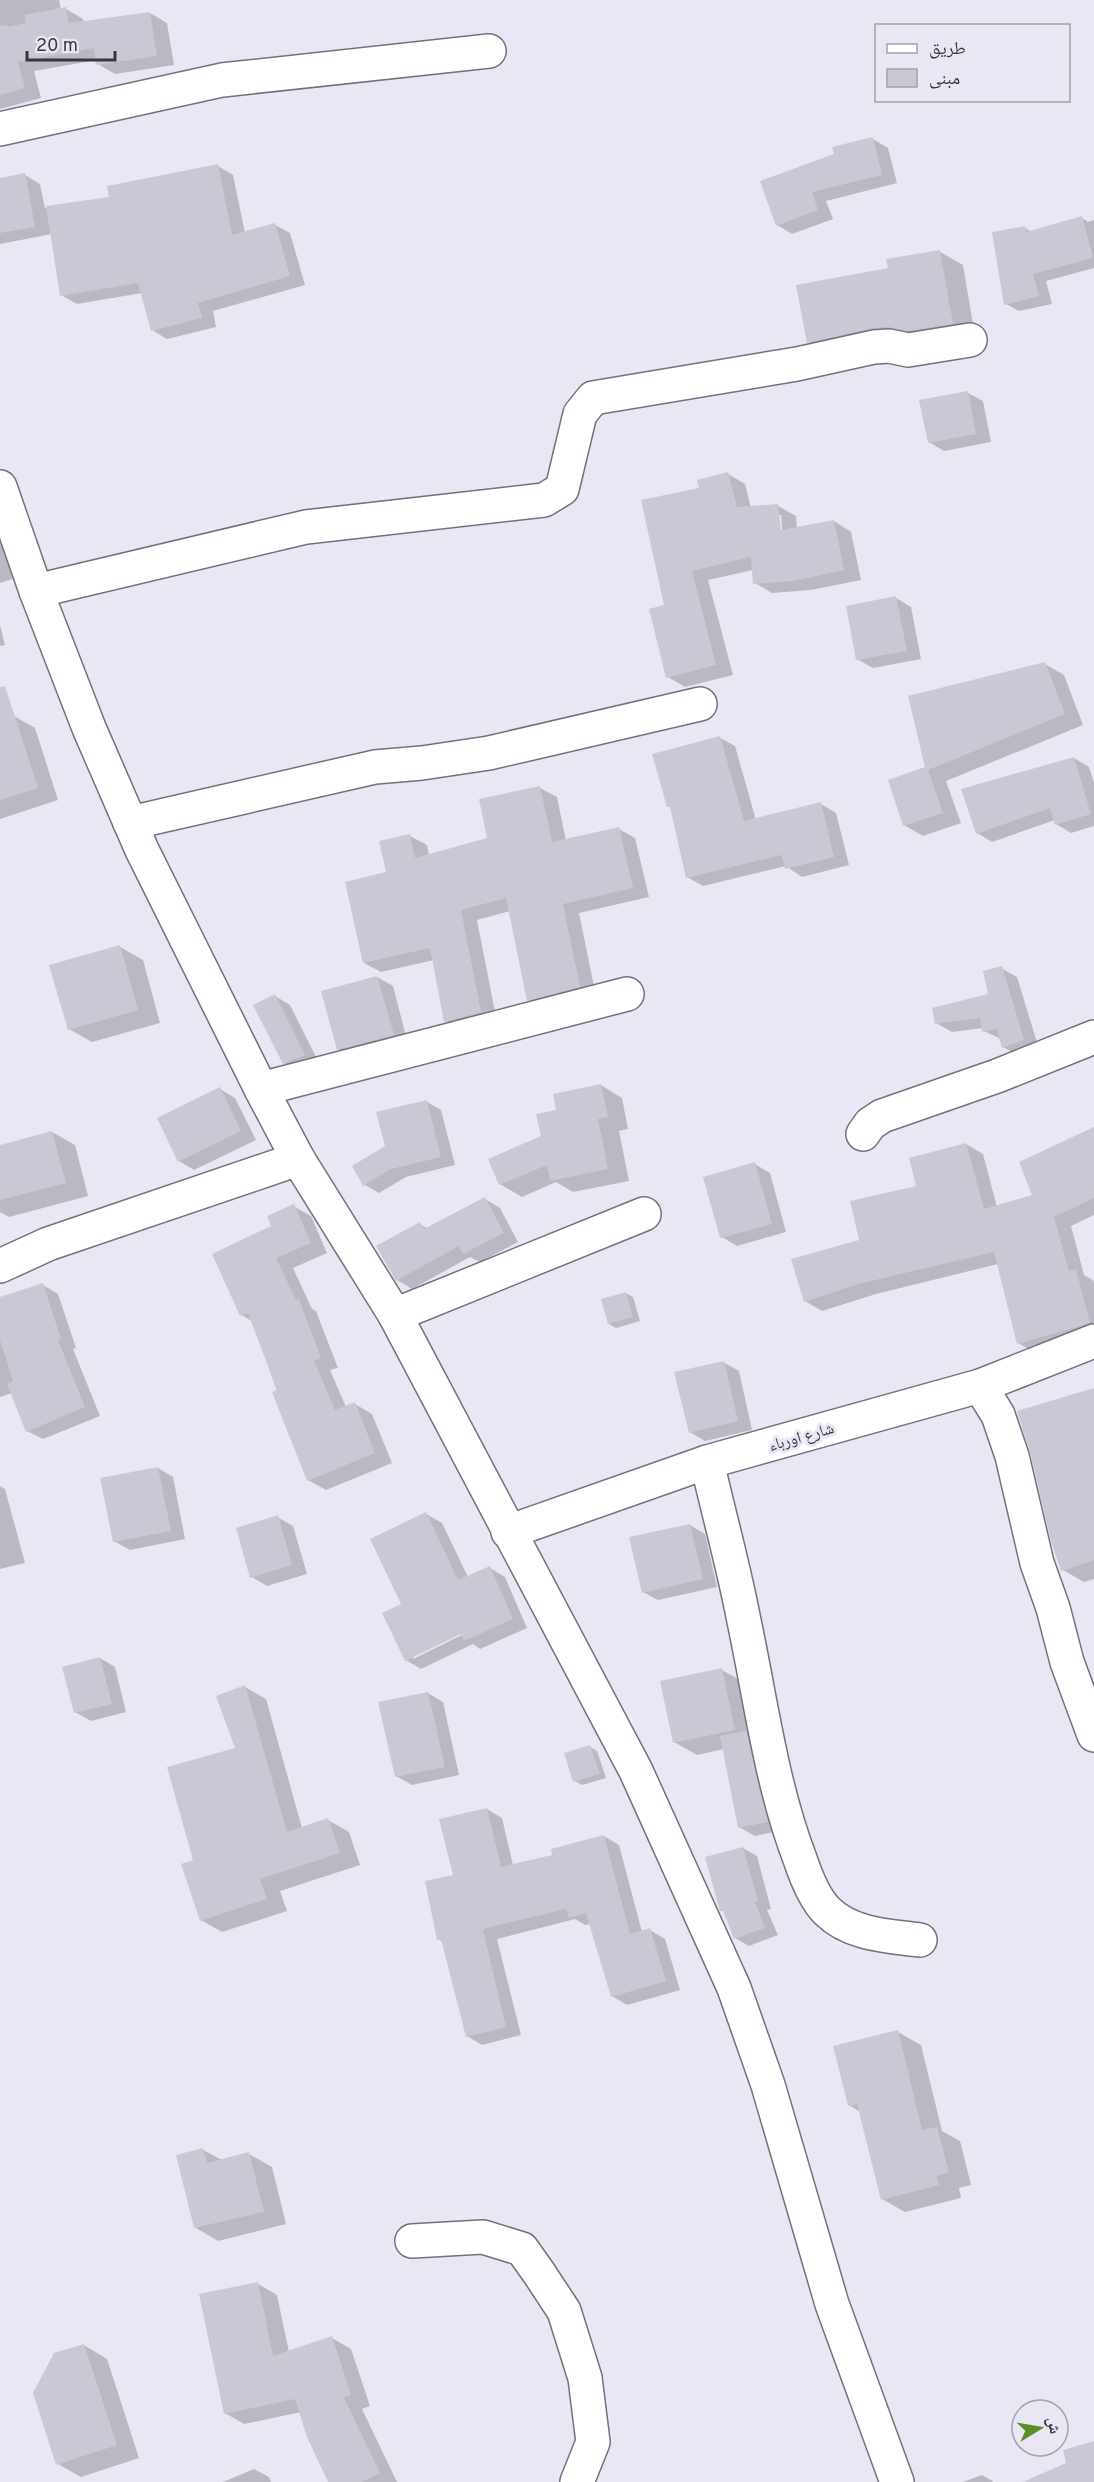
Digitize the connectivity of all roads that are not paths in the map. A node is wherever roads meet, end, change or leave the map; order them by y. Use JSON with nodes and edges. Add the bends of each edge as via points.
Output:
{"nodes":[{"id":1,"x":489,"y":51,"type":"dead end"},
{"id":2,"x":0,"y":129,"type":"edge"},
{"id":3,"x":970,"y":340,"type":"dead end"},
{"id":4,"x":0,"y":487,"type":"edge"},
{"id":5,"x":36,"y":591,"type":"junction"},
{"id":6,"x":700,"y":704,"type":"dead end"},
{"id":7,"x":130,"y":823,"type":"junction"},
{"id":8,"x":627,"y":994,"type":"dead end"},
{"id":9,"x":1094,"y":1037,"type":"edge"},
{"id":10,"x":261,"y":1089,"type":"junction"},
{"id":11,"x":863,"y":1134,"type":"dead end"},
{"id":12,"x":298,"y":1159,"type":"junction"},
{"id":13,"x":644,"y":1214,"type":"dead end"},
{"id":14,"x":0,"y":1266,"type":"edge"},
{"id":15,"x":395,"y":1315,"type":"junction"},
{"id":16,"x":1094,"y":1341,"type":"edge"},
{"id":17,"x":981,"y":1386,"type":"junction"},
{"id":18,"x":706,"y":1462,"type":"junction"},
{"id":19,"x":508,"y":1532,"type":"junction"},
{"id":20,"x":1094,"y":1735,"type":"edge"},
{"id":21,"x":920,"y":1940,"type":"dead end"},
{"id":22,"x":412,"y":2241,"type":"dead end"},
{"id":23,"x":577,"y":2482,"type":"edge"},
{"id":24,"x":897,"y":2482,"type":"edge"}],
"edges":[{"from":1,"to":2,"type":"street","via":[[222,80]]},
{"from":3,"to":5,"type":"street","via":[[909,350],[874,347],[593,398],[580,414],[562,489],[544,500],[306,527]]},
{"from":4,"to":5,"type":"street"},
{"from":5,"to":7,"type":"street"},
{"from":6,"to":7,"type":"street","via":[[489,753],[375,767]]},
{"from":7,"to":10,"type":"street"},
{"from":8,"to":10,"type":"street"},
{"from":9,"to":11,"type":"street","via":[[882,1116]]},
{"from":10,"to":12,"type":"street"},
{"from":12,"to":14,"type":"street","via":[[48,1244]]},
{"from":12,"to":15,"type":"street"},
{"from":13,"to":15,"type":"street"},
{"from":15,"to":19,"type":"street"},
{"from":16,"to":17,"type":"street","name":"شارع اورباء"},
{"from":17,"to":18,"type":"street","name":"شارع اورباء"},
{"from":17,"to":20,"type":"street","via":[[998,1415],[1012,1456],[1037,1563]]},
{"from":18,"to":19,"type":"street","name":"شارع اورباء"},
{"from":18,"to":21,"type":"street","via":[[788,1828],[808,1881],[825,1910],[840,1923],[876,1934]]},
{"from":19,"to":24,"type":"street","via":[[636,1771],[734,1988],[768,2085],[831,2304]]},
{"from":22,"to":23,"type":"street","via":[[483,2237],[522,2249],[540,2273],[564,2311],[585,2378],[593,2442]]}]}
